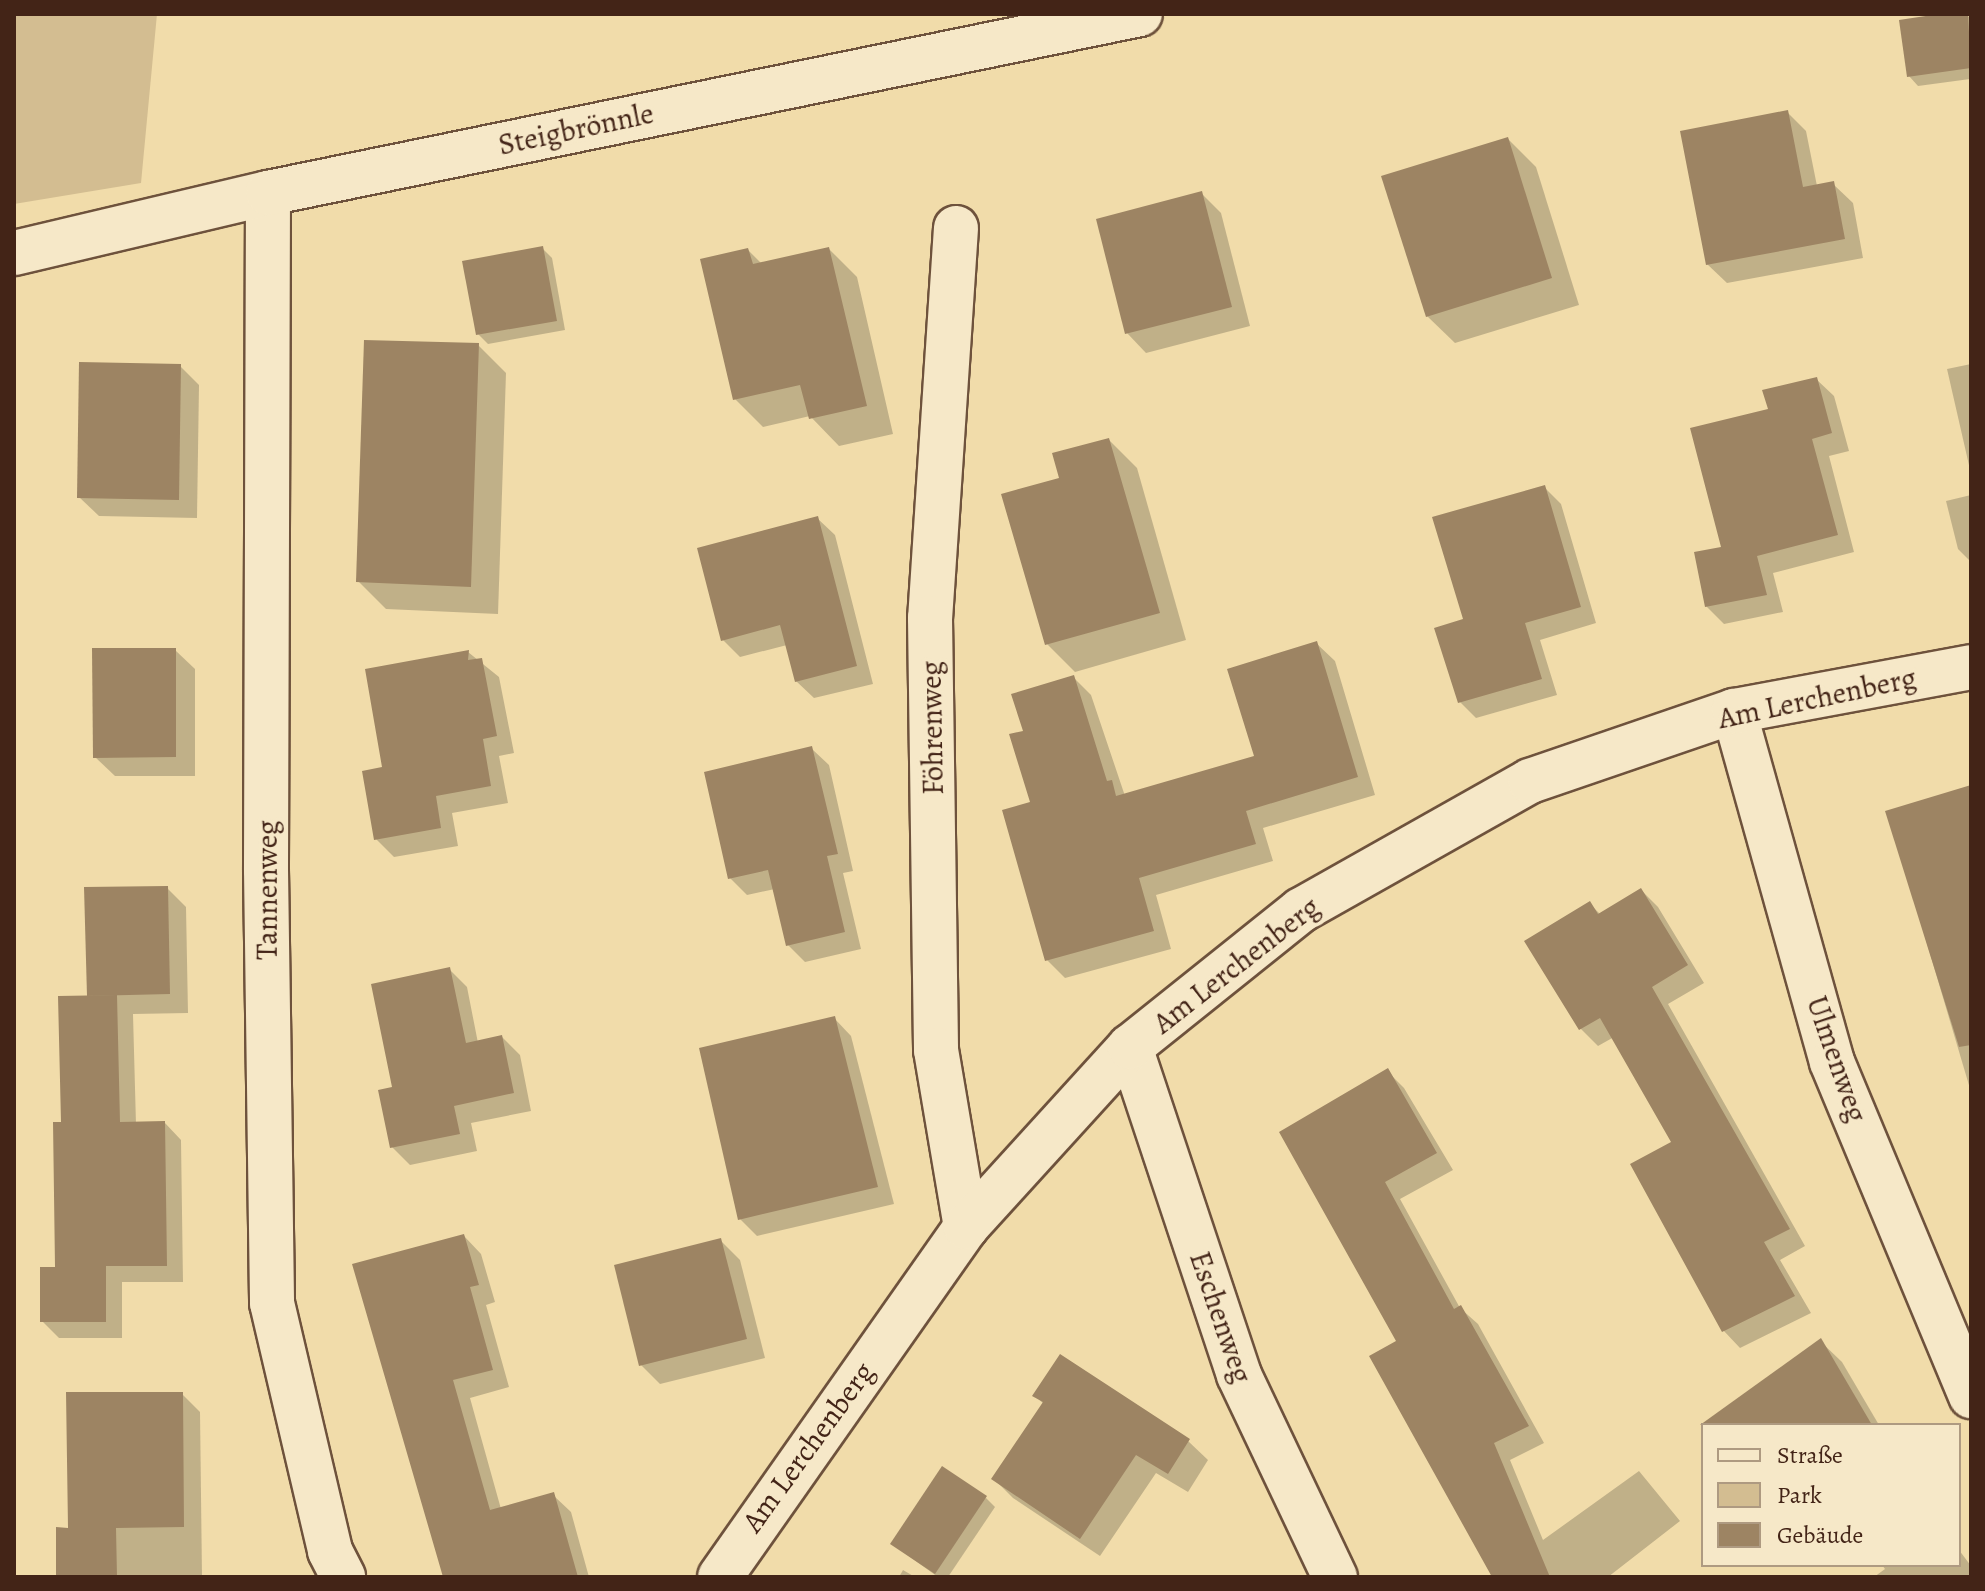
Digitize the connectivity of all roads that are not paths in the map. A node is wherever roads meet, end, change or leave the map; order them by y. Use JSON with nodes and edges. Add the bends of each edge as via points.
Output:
{"nodes":[{"id":1,"x":1140,"y":14,"type":"edge"},
{"id":2,"x":268,"y":193,"type":"junction"},
{"id":3,"x":956,"y":228,"type":"dead end"},
{"id":4,"x":14,"y":253,"type":"edge"},
{"id":5,"x":1971,"y":667,"type":"edge"},
{"id":6,"x":1734,"y":711,"type":"junction"},
{"id":7,"x":1130,"y":1047,"type":"junction"},
{"id":8,"x":966,"y":1227,"type":"junction"},
{"id":9,"x":1971,"y":1396,"type":"edge"},
{"id":10,"x":343,"y":1577,"type":"edge"},
{"id":11,"x":720,"y":1577,"type":"edge"},
{"id":12,"x":1335,"y":1577,"type":"edge"}],
"edges":[{"from":1,"to":2,"type":"street","name":"Steigbrönnle"},
{"from":2,"to":4,"type":"street","name":"Steigbrönnle"},
{"from":2,"to":10,"type":"street","name":"Tannenweg","via":[[266,870],[272,1303],[330,1551]]},
{"from":3,"to":8,"type":"street","name":"Föhrenweg","via":[[930,618],[936,1050]]},
{"from":5,"to":6,"type":"street","name":"Am Lerchenberg"},
{"from":6,"to":7,"type":"street","name":"Am Lerchenberg","via":[[1530,781],[1503,796],[1301,910]]},
{"from":6,"to":9,"type":"street","name":"Ulmenweg","via":[[1832,1062]]},
{"from":7,"to":8,"type":"street","name":"Am Lerchenberg"},
{"from":7,"to":12,"type":"street","name":"Eschenweg","via":[[1239,1375]]},
{"from":8,"to":11,"type":"street","name":"Am Lerchenberg"}]}
